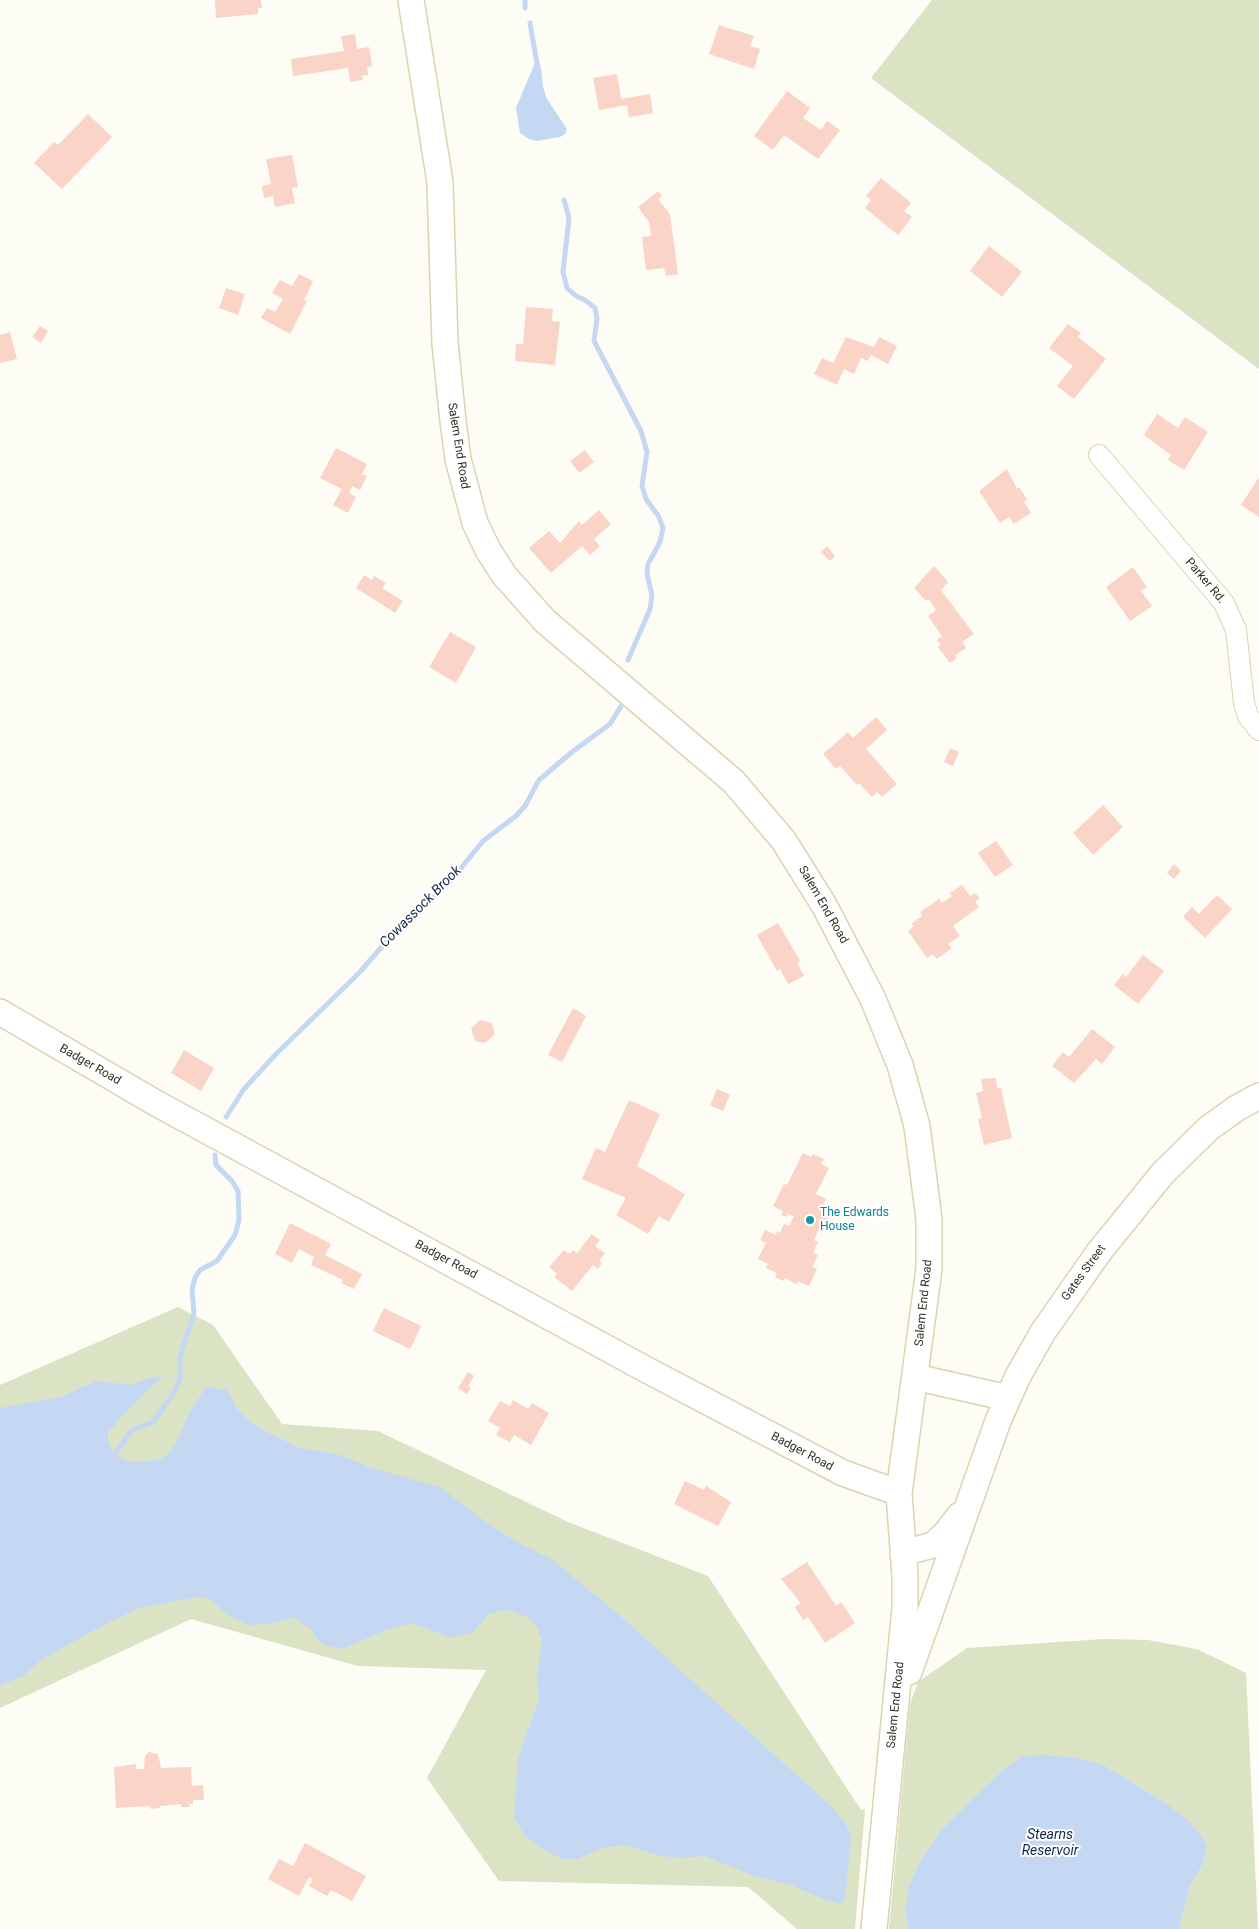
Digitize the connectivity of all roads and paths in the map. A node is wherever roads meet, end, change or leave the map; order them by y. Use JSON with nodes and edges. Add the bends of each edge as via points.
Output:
{"nodes":[{"id":1,"x":411,"y":0,"type":"edge"},
{"id":2,"x":1099,"y":456,"type":"dead end"},
{"id":3,"x":1259,"y":730,"type":"edge"},
{"id":4,"x":0,"y":1012,"type":"edge"},
{"id":5,"x":1258,"y":1094,"type":"edge"},
{"id":6,"x":915,"y":1376,"type":"junction"},
{"id":7,"x":1008,"y":1398,"type":"junction"},
{"id":8,"x":898,"y":1493,"type":"junction"},
{"id":9,"x":971,"y":1496,"type":"junction"},
{"id":10,"x":903,"y":1553,"type":"junction"},
{"id":11,"x":895,"y":1712,"type":"junction"},
{"id":12,"x":874,"y":1929,"type":"edge"}],
"edges":[{"from":1,"to":6,"type":"street","name":"Salem End Road","via":[[440,182],[446,343],[453,421],[458,459],[475,523],[504,575],[545,621],[734,782],[806,874],[840,933],[888,1032],[910,1098],[923,1156],[929,1219],[929,1269]]},
{"from":2,"to":3,"type":"street","name":"Parker Rd.","via":[[1224,603],[1236,630],[1244,703],[1248,716]]},
{"from":4,"to":8,"type":"street","name":"Badger Road","via":[[154,1102],[647,1370],[843,1473]]},
{"from":5,"to":7,"type":"street","name":"Gates Street","via":[[1208,1128],[1143,1195],[1051,1320]]},
{"from":6,"to":7,"type":"street"},
{"from":6,"to":8,"type":"street","name":"Salem End Road"},
{"from":7,"to":9,"type":"street","name":"Gates Street"},
{"from":8,"to":10,"type":"street","name":"Salem End Road"},
{"from":9,"to":10,"type":"street","name":"Gates Street","via":[[942,1538],[927,1548]]},
{"from":9,"to":11,"type":"street","name":"Gates Street"},
{"from":10,"to":11,"type":"street","name":"Salem End Road","via":[[905,1608]]},
{"from":11,"to":12,"type":"street","name":"Salem End Road"}]}
